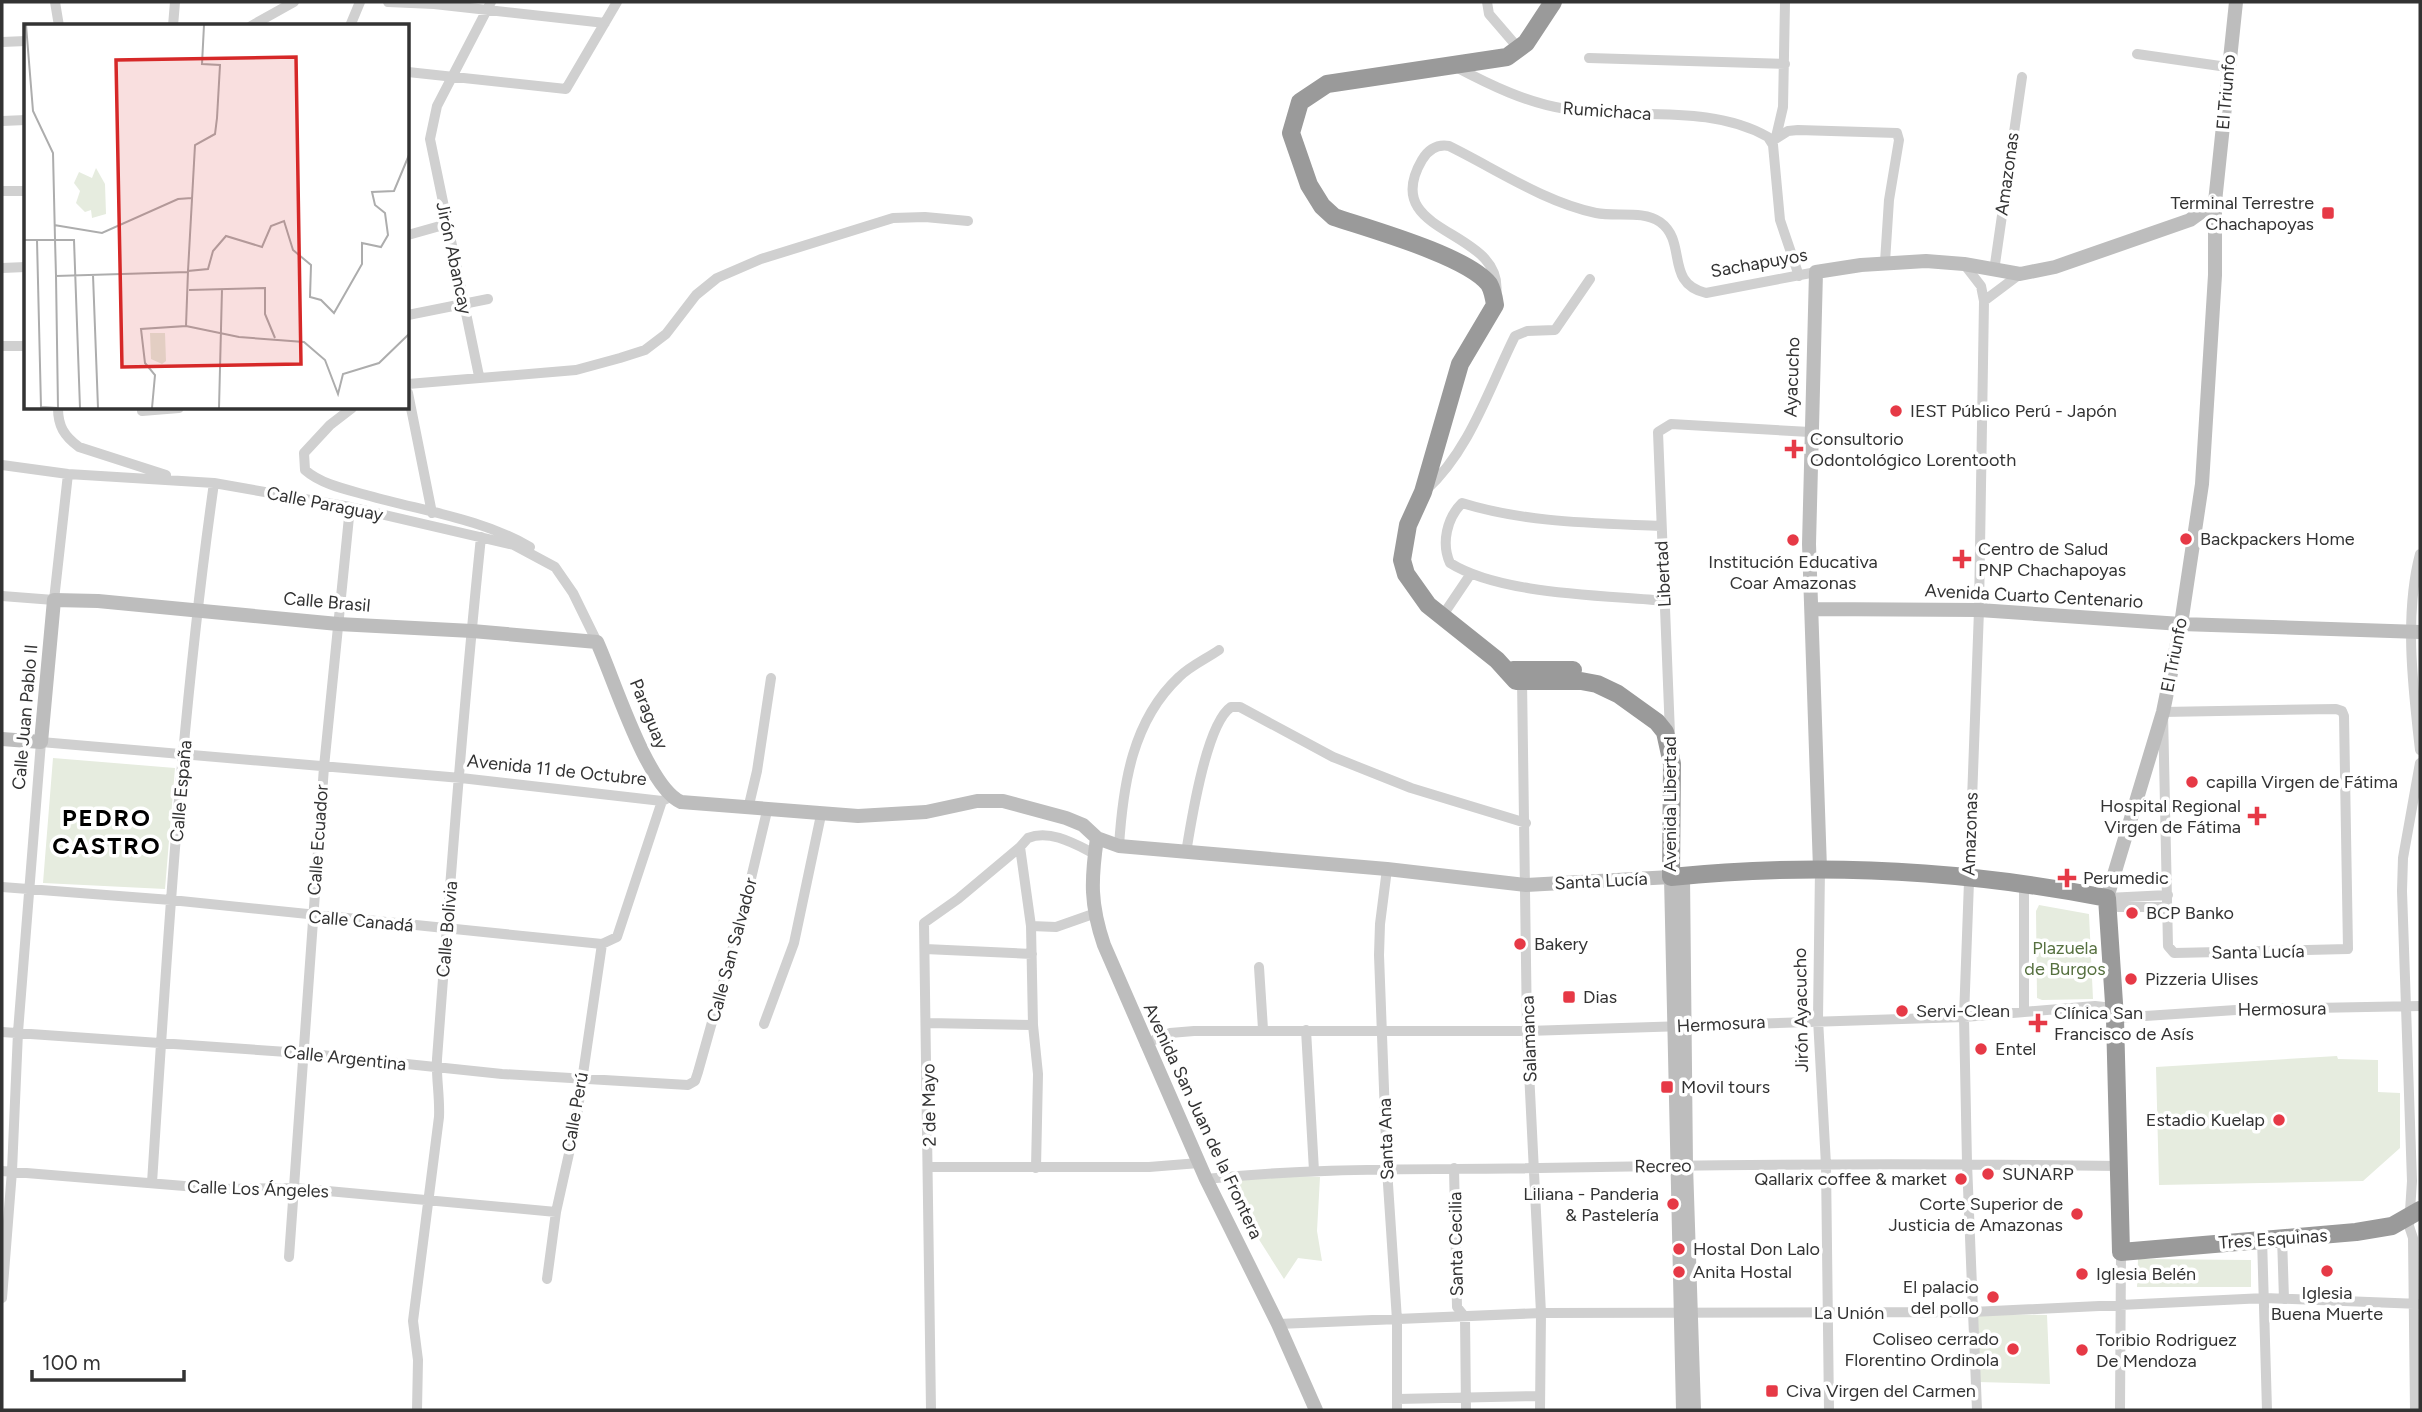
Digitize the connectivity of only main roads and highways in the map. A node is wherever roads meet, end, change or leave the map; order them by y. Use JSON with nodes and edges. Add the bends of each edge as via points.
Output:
{"nodes":[{"id":1,"x":1553,"y":2,"type":"edge"},
{"id":2,"x":1517,"y":675,"type":"junction"},
{"id":3,"x":1677,"y":877,"type":"junction"},
{"id":4,"x":2107,"y":898,"type":"joint"},
{"id":5,"x":2416,"y":1213,"type":"edge"},
{"id":6,"x":2121,"y":1251,"type":"joint"}],
"edges":[{"from":1,"to":2,"type":"highway","via":[[1539,28],[1520,50],[1507,57],[1327,84],[1300,102],[1292,133],[1309,185],[1334,217],[1455,260],[1490,286],[1494,305],[1460,364],[1423,492],[1408,525],[1402,560],[1428,605]]},
{"from":2,"to":3,"type":"highway","name":"Avenida Libertad","via":[[1597,684],[1657,722],[1670,747]]},
{"from":2,"to":3,"type":"highway","name":"Avenida Libertad","via":[[1593,672],[1644,699],[1670,721],[1682,762]]},
{"from":3,"to":4,"type":"highway","name":"Santa Lucía","via":[[1820,869],[1969,876]]},
{"from":4,"to":6,"type":"highway","name":"El Triunfo"},
{"from":5,"to":6,"type":"highway","name":"Tres Esquinas","via":[[2392,1226],[2357,1233]]}]}
